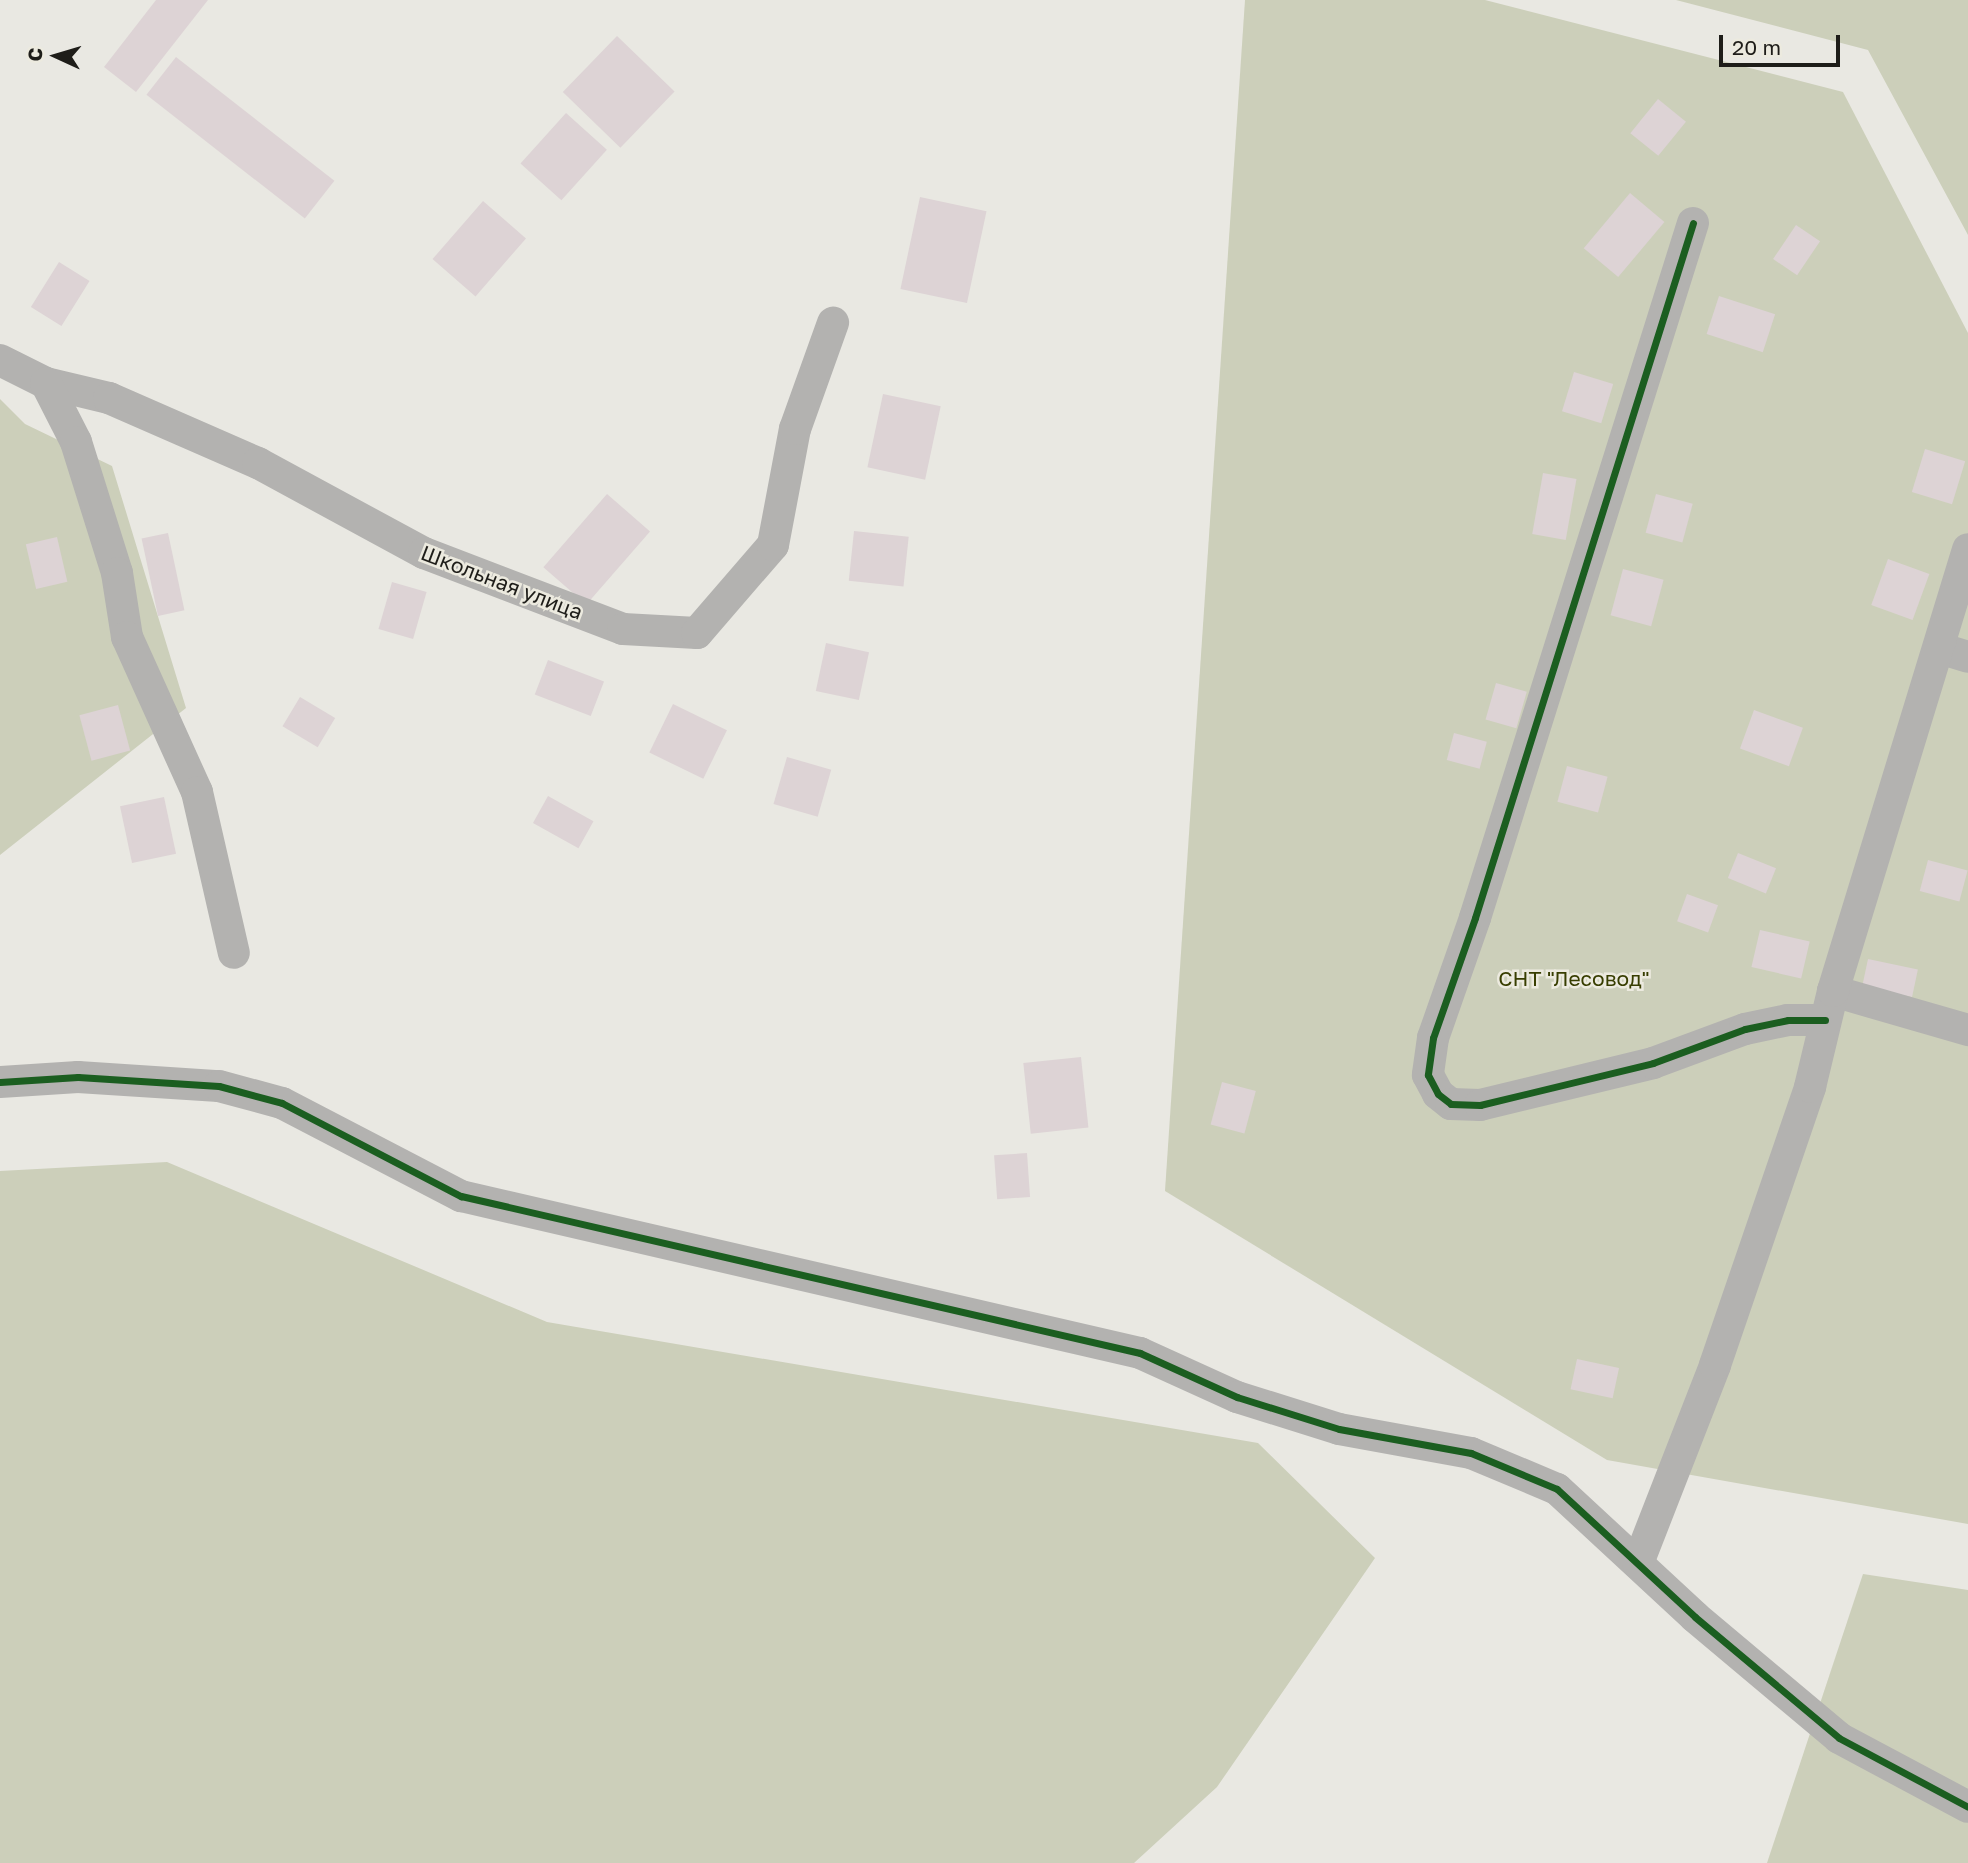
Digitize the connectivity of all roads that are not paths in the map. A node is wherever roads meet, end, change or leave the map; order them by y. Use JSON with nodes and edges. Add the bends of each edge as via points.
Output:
{"nodes":[{"id":1,"x":1693,"y":223,"type":"dead end"},
{"id":2,"x":832,"y":323,"type":"dead end"},
{"id":3,"x":0,"y":360,"type":"edge"},
{"id":4,"x":46,"y":383,"type":"junction"},
{"id":5,"x":1968,"y":549,"type":"edge"},
{"id":6,"x":1954,"y":652,"type":"edge"},
{"id":7,"x":234,"y":953,"type":"dead end"},
{"id":8,"x":1829,"y":1006,"type":"junction"},
{"id":9,"x":1968,"y":1030,"type":"edge"},
{"id":10,"x":0,"y":1082,"type":"edge"},
{"id":11,"x":1638,"y":1563,"type":"junction"},
{"id":12,"x":1968,"y":1807,"type":"edge"}],
"edges":[{"from":1,"to":8,"type":"street","via":[[1475,918],[1433,1038],[1428,1075],[1438,1094],[1451,1104],[1479,1105],[1653,1063],[1745,1029]]},
{"from":2,"to":4,"type":"street","name":"Школьная улица","via":[[795,429],[773,545],[697,633],[623,629],[424,554],[258,463],[109,398]]},
{"from":3,"to":4,"type":"street","name":"Школьная улица"},
{"from":4,"to":7,"type":"street","via":[[76,442],[117,573],[127,637],[197,792]]},
{"from":5,"to":6,"type":"street"},
{"from":6,"to":8,"type":"street"},
{"from":8,"to":9,"type":"street"},
{"from":8,"to":11,"type":"street","via":[[1811,1087],[1724,1338]]},
{"from":10,"to":11,"type":"street","via":[[78,1077],[219,1086],[282,1103],[461,1196],[1140,1353],[1237,1397],[1339,1429],[1471,1452],[1557,1489]]},
{"from":11,"to":12,"type":"street","via":[[1839,1738]]}]}
